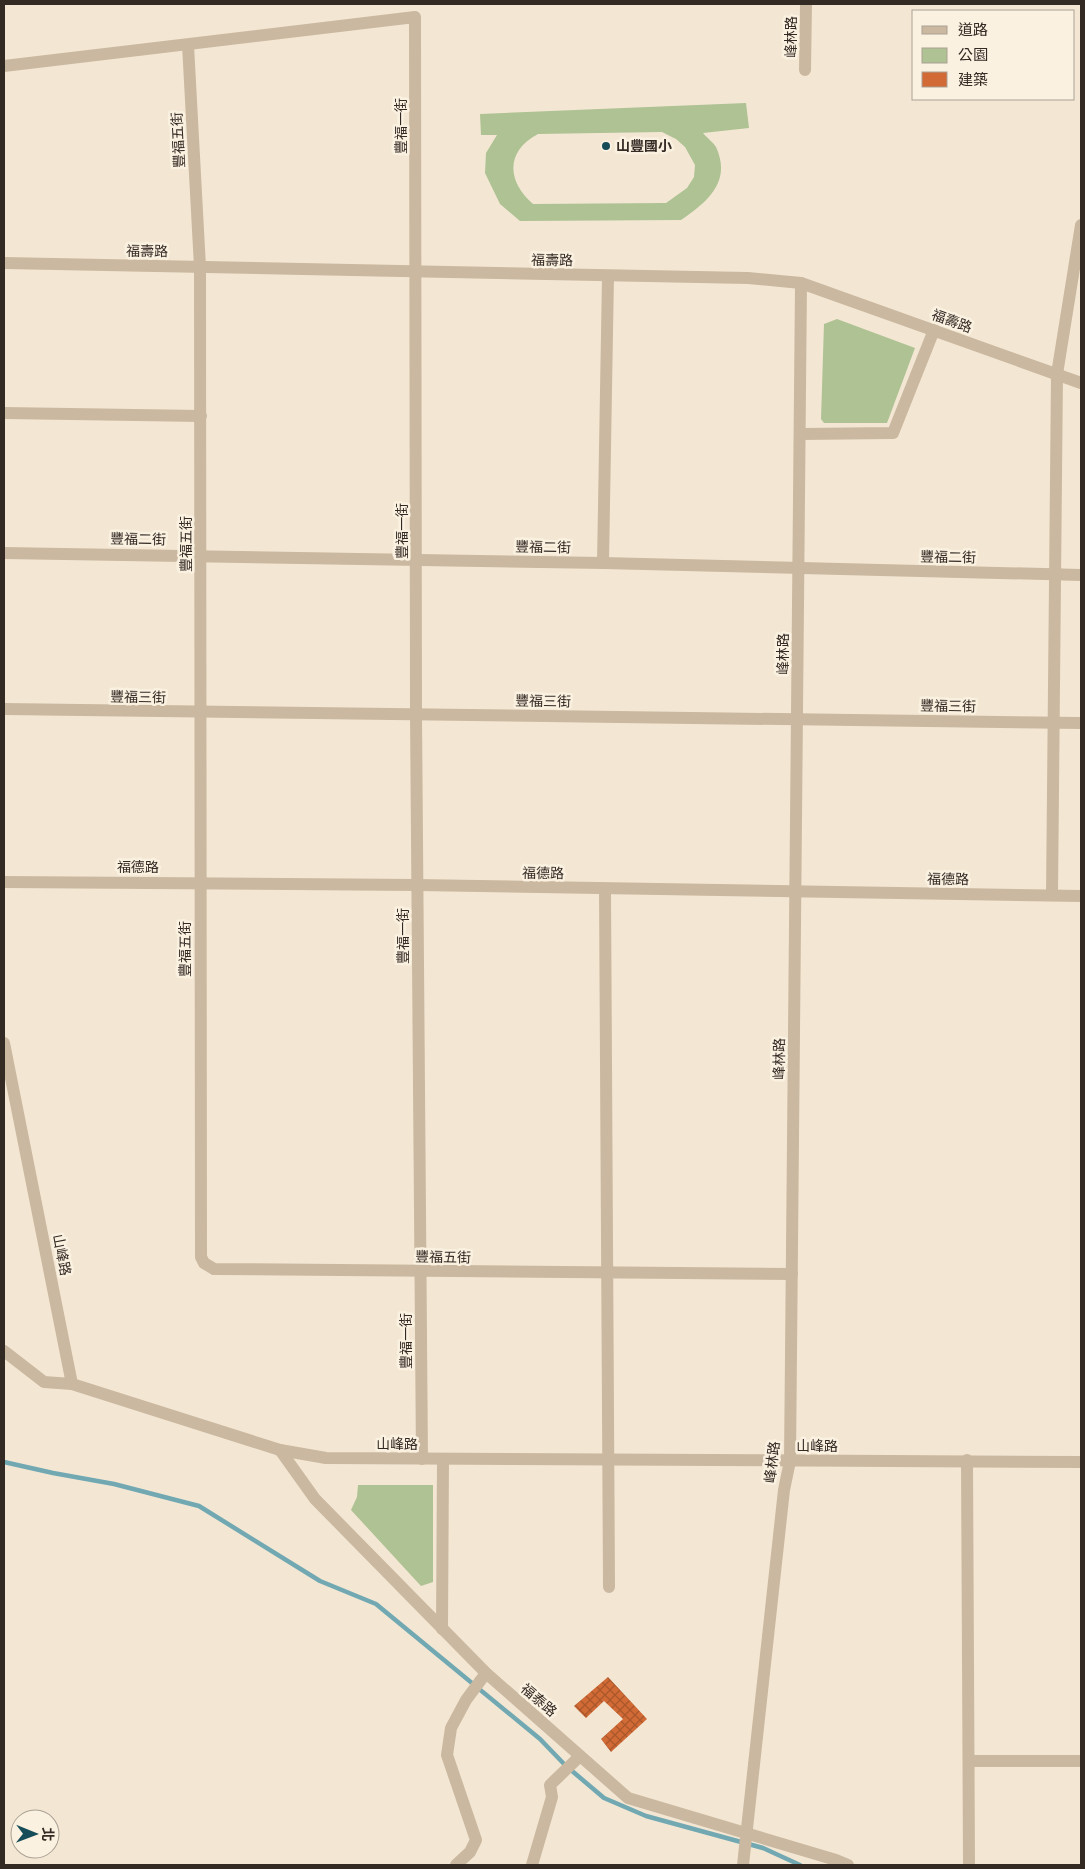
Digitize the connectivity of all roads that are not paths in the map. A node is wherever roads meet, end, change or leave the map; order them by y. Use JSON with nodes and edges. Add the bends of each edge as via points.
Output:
{"nodes":[{"id":1,"x":806,"y":4,"type":"edge"},
{"id":2,"x":188,"y":45,"type":"junction"},
{"id":3,"x":4,"y":66,"type":"edge"},
{"id":4,"x":806,"y":70,"type":"dead end"},
{"id":5,"x":1081,"y":225,"type":"edge"},
{"id":6,"x":4,"y":263,"type":"edge"},
{"id":7,"x":200,"y":267,"type":"junction"},
{"id":8,"x":417,"y":272,"type":"junction"},
{"id":9,"x":608,"y":276,"type":"junction"},
{"id":10,"x":801,"y":283,"type":"junction"},
{"id":11,"x":934,"y":330,"type":"junction"},
{"id":12,"x":1057,"y":374,"type":"junction"},
{"id":13,"x":1081,"y":383,"type":"edge"},
{"id":14,"x":4,"y":413,"type":"edge"},
{"id":15,"x":201,"y":416,"type":"junction"},
{"id":16,"x":800,"y":434,"type":"junction"},
{"id":17,"x":4,"y":553,"type":"edge"},
{"id":18,"x":202,"y":555,"type":"junction"},
{"id":19,"x":417,"y":560,"type":"junction"},
{"id":20,"x":603,"y":563,"type":"junction"},
{"id":21,"x":798,"y":568,"type":"junction"},
{"id":22,"x":1054,"y":574,"type":"junction"},
{"id":23,"x":1081,"y":575,"type":"edge"},
{"id":24,"x":4,"y":709,"type":"edge"},
{"id":25,"x":201,"y":713,"type":"junction"},
{"id":26,"x":416,"y":714,"type":"junction"},
{"id":27,"x":798,"y":720,"type":"junction"},
{"id":28,"x":1053,"y":722,"type":"junction"},
{"id":29,"x":1081,"y":723,"type":"edge"},
{"id":30,"x":4,"y":882,"type":"edge"},
{"id":31,"x":199,"y":883,"type":"junction"},
{"id":32,"x":417,"y":885,"type":"junction"},
{"id":33,"x":605,"y":889,"type":"junction"},
{"id":34,"x":796,"y":892,"type":"junction"},
{"id":35,"x":1052,"y":895,"type":"junction"},
{"id":36,"x":1081,"y":896,"type":"edge"},
{"id":37,"x":4,"y":1043,"type":"edge"},
{"id":38,"x":420,"y":1272,"type":"junction"},
{"id":39,"x":607,"y":1274,"type":"junction"},
{"id":40,"x":792,"y":1274,"type":"junction"},
{"id":41,"x":4,"y":1351,"type":"edge"},
{"id":42,"x":72,"y":1384,"type":"junction"},
{"id":43,"x":280,"y":1450,"type":"junction"},
{"id":44,"x":422,"y":1459,"type":"junction"},
{"id":45,"x":443,"y":1460,"type":"junction"},
{"id":46,"x":609,"y":1460,"type":"junction"},
{"id":47,"x":967,"y":1460,"type":"junction"},
{"id":48,"x":790,"y":1462,"type":"junction"},
{"id":49,"x":1081,"y":1462,"type":"edge"},
{"id":50,"x":609,"y":1586,"type":"dead end"},
{"id":51,"x":442,"y":1629,"type":"junction"},
{"id":52,"x":486,"y":1673,"type":"junction"},
{"id":53,"x":580,"y":1756,"type":"junction"},
{"id":54,"x":969,"y":1761,"type":"junction"},
{"id":55,"x":1081,"y":1761,"type":"edge"},
{"id":56,"x":746,"y":1833,"type":"junction"},
{"id":57,"x":456,"y":1865,"type":"edge"},
{"id":58,"x":532,"y":1865,"type":"edge"},
{"id":59,"x":743,"y":1865,"type":"edge"},
{"id":60,"x":848,"y":1865,"type":"edge"},
{"id":61,"x":969,"y":1865,"type":"edge"}],
"edges":[{"from":1,"to":4,"type":"street","name":"峰林路"},
{"from":2,"to":3,"type":"street","name":"豐福一街"},
{"from":2,"to":7,"type":"street","name":"豐福五街"},
{"from":2,"to":8,"type":"street","name":"豐福一街","via":[[415,17]]},
{"from":5,"to":12,"type":"street"},
{"from":6,"to":7,"type":"street","name":"福壽路"},
{"from":7,"to":8,"type":"street","name":"福壽路"},
{"from":7,"to":15,"type":"street","name":"豐福五街"},
{"from":8,"to":9,"type":"street","name":"福壽路"},
{"from":8,"to":19,"type":"street","name":"豐福一街"},
{"from":9,"to":10,"type":"street","name":"福壽路","via":[[748,278]]},
{"from":9,"to":20,"type":"street"},
{"from":10,"to":11,"type":"street","name":"福壽路"},
{"from":10,"to":16,"type":"street","name":"峰林路"},
{"from":11,"to":12,"type":"street","name":"福壽路"},
{"from":11,"to":16,"type":"street","via":[[893,433]]},
{"from":12,"to":13,"type":"street","name":"福壽路"},
{"from":12,"to":22,"type":"street"},
{"from":14,"to":15,"type":"street"},
{"from":15,"to":18,"type":"street","name":"豐福五街"},
{"from":16,"to":21,"type":"street","name":"峰林路"},
{"from":17,"to":18,"type":"street","name":"豐福二街"},
{"from":18,"to":19,"type":"street","name":"豐福二街"},
{"from":18,"to":25,"type":"street","name":"豐福五街"},
{"from":19,"to":20,"type":"street","name":"豐福二街"},
{"from":19,"to":26,"type":"street","name":"豐福一街"},
{"from":20,"to":21,"type":"street","name":"豐福二街"},
{"from":21,"to":22,"type":"street","name":"豐福二街"},
{"from":21,"to":27,"type":"street","name":"峰林路"},
{"from":22,"to":23,"type":"street","name":"豐福二街"},
{"from":22,"to":28,"type":"street"},
{"from":24,"to":25,"type":"street","name":"豐福三街"},
{"from":25,"to":26,"type":"street","name":"豐福三街"},
{"from":25,"to":31,"type":"street","name":"豐福五街"},
{"from":26,"to":27,"type":"street","name":"豐福三街"},
{"from":26,"to":32,"type":"street","name":"豐福一街"},
{"from":27,"to":28,"type":"street","name":"豐福三街"},
{"from":27,"to":34,"type":"street","name":"峰林路"},
{"from":28,"to":29,"type":"street","name":"豐福三街"},
{"from":28,"to":35,"type":"street"},
{"from":30,"to":31,"type":"street","name":"福德路"},
{"from":31,"to":32,"type":"street","name":"福德路"},
{"from":31,"to":38,"type":"street","name":"豐福五街","via":[[201,1257],[204,1263],[214,1269]]},
{"from":32,"to":33,"type":"street","name":"福德路"},
{"from":32,"to":38,"type":"street","name":"豐福一街"},
{"from":33,"to":34,"type":"street","name":"福德路"},
{"from":33,"to":39,"type":"street"},
{"from":34,"to":35,"type":"street","name":"福德路"},
{"from":34,"to":40,"type":"street","name":"峰林路"},
{"from":35,"to":36,"type":"street","name":"福德路"},
{"from":37,"to":42,"type":"street","name":"山峰路"},
{"from":38,"to":39,"type":"street","name":"豐福五街"},
{"from":38,"to":44,"type":"street","name":"豐福一街"},
{"from":39,"to":40,"type":"street","name":"豐福五街"},
{"from":39,"to":46,"type":"street"},
{"from":40,"to":48,"type":"street","name":"峰林路"},
{"from":41,"to":42,"type":"street","via":[[44,1382]]},
{"from":42,"to":43,"type":"street","name":"山峰路"},
{"from":43,"to":44,"type":"street","name":"山峰路","via":[[326,1458]]},
{"from":43,"to":51,"type":"street","name":"福泰路","via":[[315,1499]]},
{"from":44,"to":45,"type":"street","name":"山峰路"},
{"from":45,"to":46,"type":"street","name":"山峰路"},
{"from":45,"to":51,"type":"street"},
{"from":46,"to":48,"type":"street","name":"山峰路"},
{"from":46,"to":50,"type":"street"},
{"from":47,"to":48,"type":"street","name":"山峰路"},
{"from":47,"to":49,"type":"street","name":"山峰路"},
{"from":47,"to":54,"type":"street"},
{"from":48,"to":56,"type":"street","name":"峰林路","via":[[784,1490]]},
{"from":51,"to":52,"type":"street","name":"福泰路"},
{"from":52,"to":53,"type":"street","name":"福泰路","via":[[564,1735]]},
{"from":52,"to":57,"type":"street","via":[[451,1728],[447,1755],[476,1840],[470,1852]]},
{"from":53,"to":56,"type":"street","name":"福泰路","via":[[628,1798]]},
{"from":53,"to":58,"type":"street","via":[[550,1785],[552,1797]]},
{"from":54,"to":55,"type":"street"},
{"from":54,"to":61,"type":"street"},
{"from":56,"to":59,"type":"street","name":"峰林路"},
{"from":56,"to":60,"type":"street","name":"福泰路"}]}
